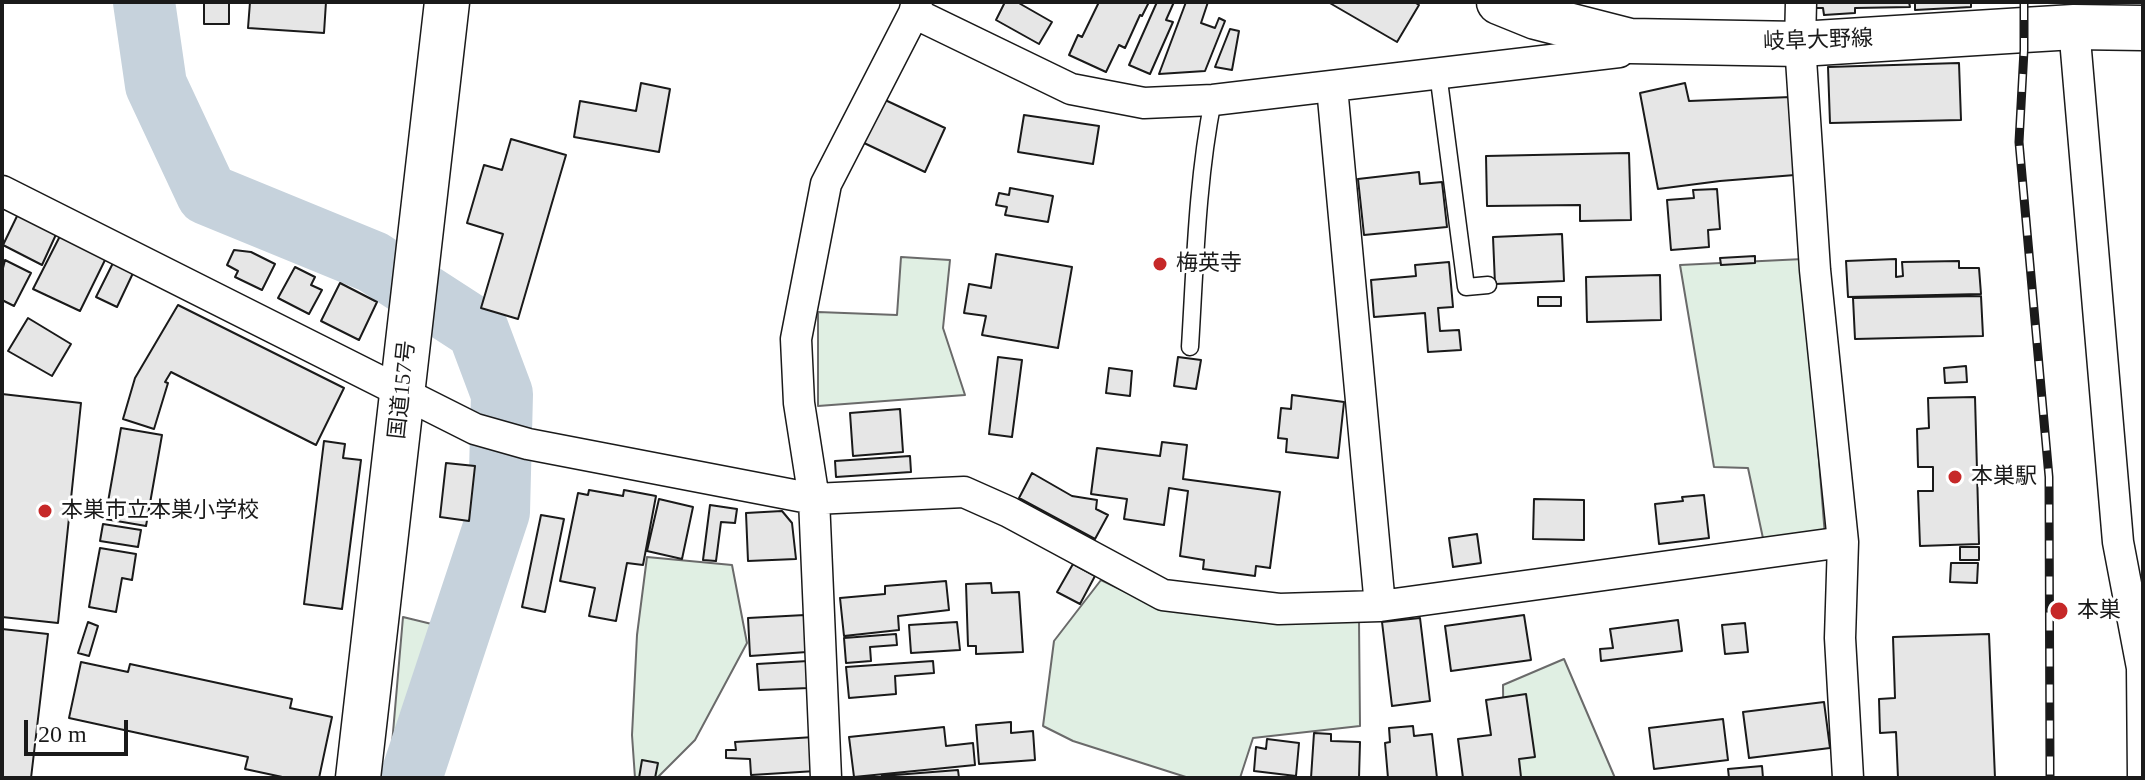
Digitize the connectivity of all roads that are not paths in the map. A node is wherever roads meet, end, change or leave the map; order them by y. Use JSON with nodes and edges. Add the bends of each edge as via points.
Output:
{"nodes":[{"id":1,"x":447,"y":2,"type":"edge"},
{"id":2,"x":1499,"y":2,"type":"edge"},
{"id":3,"x":915,"y":8,"type":"edge"},
{"id":4,"x":1800,"y":23,"type":"edge"},
{"id":5,"x":2074,"y":27,"type":"junction"},
{"id":6,"x":2143,"y":28,"type":"edge"},
{"id":7,"x":1630,"y":41,"type":"junction"},
{"id":8,"x":1438,"y":73,"type":"junction"},
{"id":9,"x":1332,"y":87,"type":"junction"},
{"id":10,"x":1213,"y":100,"type":"junction"},
{"id":11,"x":2,"y":191,"type":"edge"},
{"id":12,"x":1488,"y":285,"type":"dead end"},
{"id":13,"x":1190,"y":347,"type":"dead end"},
{"id":14,"x":404,"y":392,"type":"junction"},
{"id":15,"x":814,"y":499,"type":"junction"},
{"id":16,"x":1843,"y":542,"type":"junction"},
{"id":17,"x":2131,"y":542,"type":"edge"},
{"id":18,"x":1380,"y":606,"type":"junction"},
{"id":19,"x":358,"y":778,"type":"edge"},
{"id":20,"x":826,"y":778,"type":"edge"},
{"id":21,"x":1848,"y":778,"type":"edge"},
{"id":22,"x":2143,"y":778,"type":"edge"}],
"edges":[{"from":1,"to":14,"type":"main road","name":"国道157号"},
{"from":2,"to":7,"type":"main road","name":"岐阜大野線"},
{"from":3,"to":10,"type":"street","via":[[1071,89],[1144,103]]},
{"from":3,"to":15,"type":"street","via":[[826,184],[796,339],[799,403]]},
{"from":4,"to":5,"type":"main road","name":"岐阜大野線"},
{"from":4,"to":7,"type":"main road","name":"岐阜大野線"},
{"from":4,"to":16,"type":"street","via":[[1815,270]]},
{"from":5,"to":6,"type":"main road","name":"岐阜大野線"},
{"from":5,"to":17,"type":"street"},
{"from":7,"to":8,"type":"street","via":[[1619,52]]},
{"from":8,"to":9,"type":"street"},
{"from":8,"to":12,"type":"lane","via":[[1466,287]]},
{"from":9,"to":10,"type":"street"},
{"from":9,"to":18,"type":"street"},
{"from":10,"to":13,"type":"lane"},
{"from":11,"to":14,"type":"street"},
{"from":14,"to":15,"type":"street","via":[[475,429],[528,444]]},
{"from":14,"to":19,"type":"main road","name":"国道157号"},
{"from":15,"to":18,"type":"street","via":[[964,492],[1163,595],[1279,609]]},
{"from":15,"to":20,"type":"street"},
{"from":16,"to":18,"type":"street"},
{"from":16,"to":21,"type":"street","via":[[1840,638]]},
{"from":17,"to":22,"type":"street","via":[[2142,668]]}]}
